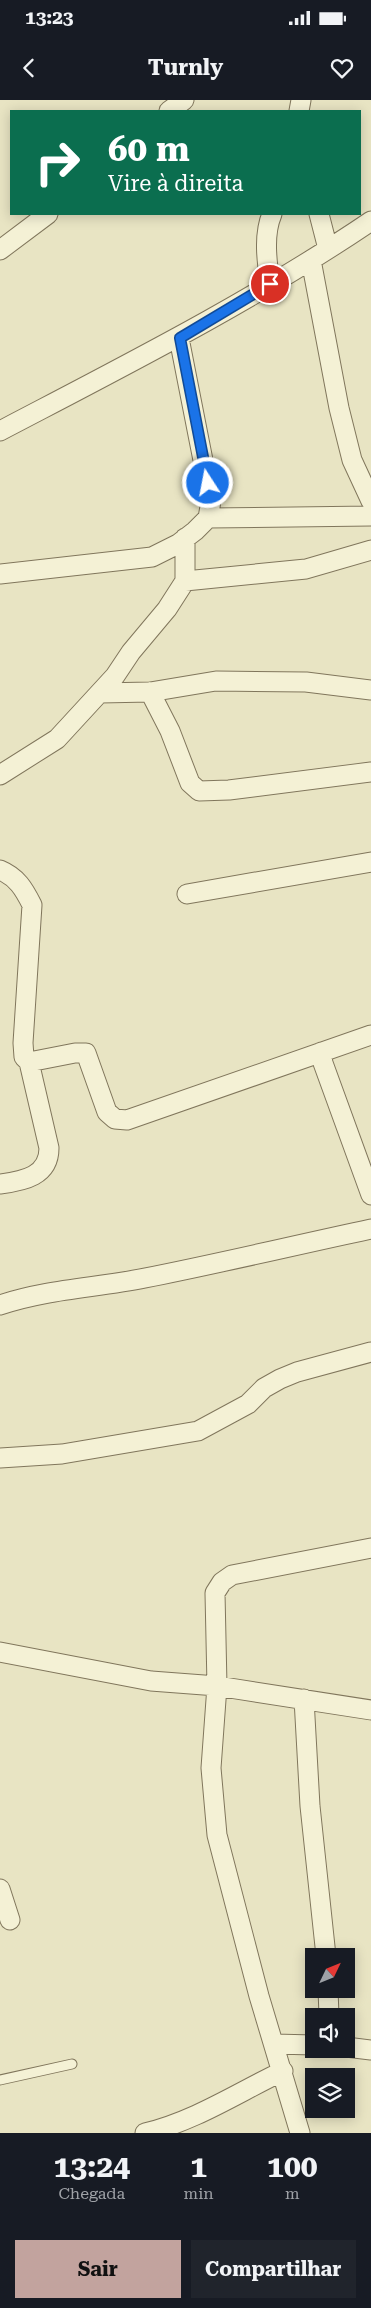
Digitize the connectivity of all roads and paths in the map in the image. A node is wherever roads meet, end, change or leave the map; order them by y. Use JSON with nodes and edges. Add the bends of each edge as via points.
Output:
{"nodes":[{"id":1,"x":184,"y":100,"type":"edge"},
{"id":2,"x":171,"y":110,"type":"edge"},
{"id":3,"x":47,"y":215,"type":"edge"},
{"id":4,"x":272,"y":215,"type":"edge"},
{"id":5,"x":319,"y":215,"type":"edge"},
{"id":6,"x":371,"y":221,"type":"edge"},
{"id":7,"x":371,"y":236,"type":"edge"},
{"id":8,"x":346,"y":238,"type":"junction"},
{"id":9,"x":328,"y":249,"type":"junction"},
{"id":10,"x":0,"y":250,"type":"edge"},
{"id":11,"x":311,"y":260,"type":"junction"},
{"id":12,"x":270,"y":284,"type":"junction"},
{"id":13,"x":180,"y":338,"type":"junction"},
{"id":14,"x":0,"y":430,"type":"edge"},
{"id":15,"x":371,"y":501,"type":"edge"},
{"id":16,"x":371,"y":516,"type":"edge"},
{"id":17,"x":208,"y":518,"type":"junction"},
{"id":18,"x":185,"y":538,"type":"junction"},
{"id":19,"x":371,"y":550,"type":"edge"},
{"id":20,"x":0,"y":574,"type":"edge"},
{"id":21,"x":185,"y":581,"type":"junction"},
{"id":22,"x":371,"y":690,"type":"edge"},
{"id":23,"x":100,"y":692,"type":"junction"},
{"id":24,"x":150,"y":692,"type":"junction"},
{"id":25,"x":371,"y":772,"type":"edge"},
{"id":26,"x":0,"y":776,"type":"edge"},
{"id":27,"x":371,"y":862,"type":"edge"},
{"id":28,"x":0,"y":870,"type":"edge"},
{"id":29,"x":187,"y":894,"type":"dead end"},
{"id":30,"x":371,"y":1035,"type":"edge"},
{"id":31,"x":322,"y":1052,"type":"junction"},
{"id":32,"x":29,"y":1062,"type":"junction"},
{"id":33,"x":0,"y":1184,"type":"edge"},
{"id":34,"x":371,"y":1195,"type":"edge"},
{"id":35,"x":371,"y":1229,"type":"edge"},
{"id":36,"x":0,"y":1305,"type":"edge"},
{"id":37,"x":371,"y":1352,"type":"edge"},
{"id":38,"x":0,"y":1458,"type":"edge"},
{"id":39,"x":371,"y":1548,"type":"edge"},
{"id":40,"x":0,"y":1652,"type":"edge"},
{"id":41,"x":217,"y":1686,"type":"junction"},
{"id":42,"x":304,"y":1699,"type":"junction"},
{"id":43,"x":371,"y":1710,"type":"edge"},
{"id":44,"x":0,"y":1890,"type":"edge"},
{"id":45,"x":10,"y":1920,"type":"dead end"},
{"id":46,"x":325,"y":1948,"type":"edge"},
{"id":47,"x":274,"y":2044,"type":"junction"},
{"id":48,"x":305,"y":2045,"type":"edge"},
{"id":49,"x":355,"y":2049,"type":"edge"},
{"id":50,"x":371,"y":2050,"type":"edge"},
{"id":51,"x":72,"y":2064,"type":"dead end"},
{"id":52,"x":283,"y":2071,"type":"junction"},
{"id":53,"x":0,"y":2080,"type":"edge"},
{"id":54,"x":145,"y":2133,"type":"edge"},
{"id":55,"x":300,"y":2133,"type":"edge"}],
"edges":[{"from":1,"to":2,"type":"street"},
{"from":3,"to":10,"type":"street"},
{"from":4,"to":12,"type":"street","via":[[266,255]]},
{"from":5,"to":9,"type":"street"},
{"from":6,"to":8,"type":"street"},
{"from":7,"to":8,"type":"street"},
{"from":8,"to":9,"type":"street"},
{"from":9,"to":11,"type":"street"},
{"from":11,"to":12,"type":"street"},
{"from":11,"to":15,"type":"street","via":[[338,408],[352,460]]},
{"from":12,"to":13,"type":"street"},
{"from":13,"to":14,"type":"street"},
{"from":13,"to":17,"type":"street","via":[[211,502]]},
{"from":16,"to":17,"type":"street"},
{"from":17,"to":18,"type":"street"},
{"from":18,"to":20,"type":"street","via":[[152,557]]},
{"from":18,"to":21,"type":"street"},
{"from":19,"to":21,"type":"street","via":[[306,569]]},
{"from":21,"to":23,"type":"street","via":[[167,609]]},
{"from":22,"to":24,"type":"street","via":[[306,682],[216,681]]},
{"from":23,"to":24,"type":"street"},
{"from":23,"to":26,"type":"street","via":[[57,738]]},
{"from":24,"to":25,"type":"street","via":[[170,731],[190,783],[199,791]]},
{"from":27,"to":29,"type":"street"},
{"from":28,"to":32,"type":"street","via":[[25,889],[32,905],[23,1043],[24,1056]]},
{"from":30,"to":31,"type":"street"},
{"from":31,"to":32,"type":"street","via":[[127,1120],[114,1120],[107,1112],[86,1053]]},
{"from":31,"to":34,"type":"street","via":[[323,1063]]},
{"from":32,"to":33,"type":"street","via":[[50,1148],[49,1159],[33,1176]]},
{"from":35,"to":36,"type":"street"},
{"from":37,"to":38,"type":"street","via":[[297,1372],[264,1388],[248,1404],[198,1431],[62,1454]]},
{"from":39,"to":41,"type":"street","via":[[232,1575],[222,1582],[215,1593]]},
{"from":40,"to":41,"type":"street","via":[[151,1681]]},
{"from":41,"to":42,"type":"street"},
{"from":41,"to":47,"type":"street","via":[[211,1768],[217,1835]]},
{"from":42,"to":43,"type":"street"},
{"from":42,"to":46,"type":"street","via":[[310,1806]]},
{"from":44,"to":45,"type":"street"},
{"from":47,"to":48,"type":"street"},
{"from":47,"to":52,"type":"street"},
{"from":49,"to":50,"type":"street"},
{"from":51,"to":53,"type":"lane"},
{"from":52,"to":54,"type":"street","via":[[200,2116]]},
{"from":52,"to":55,"type":"street"}]}
